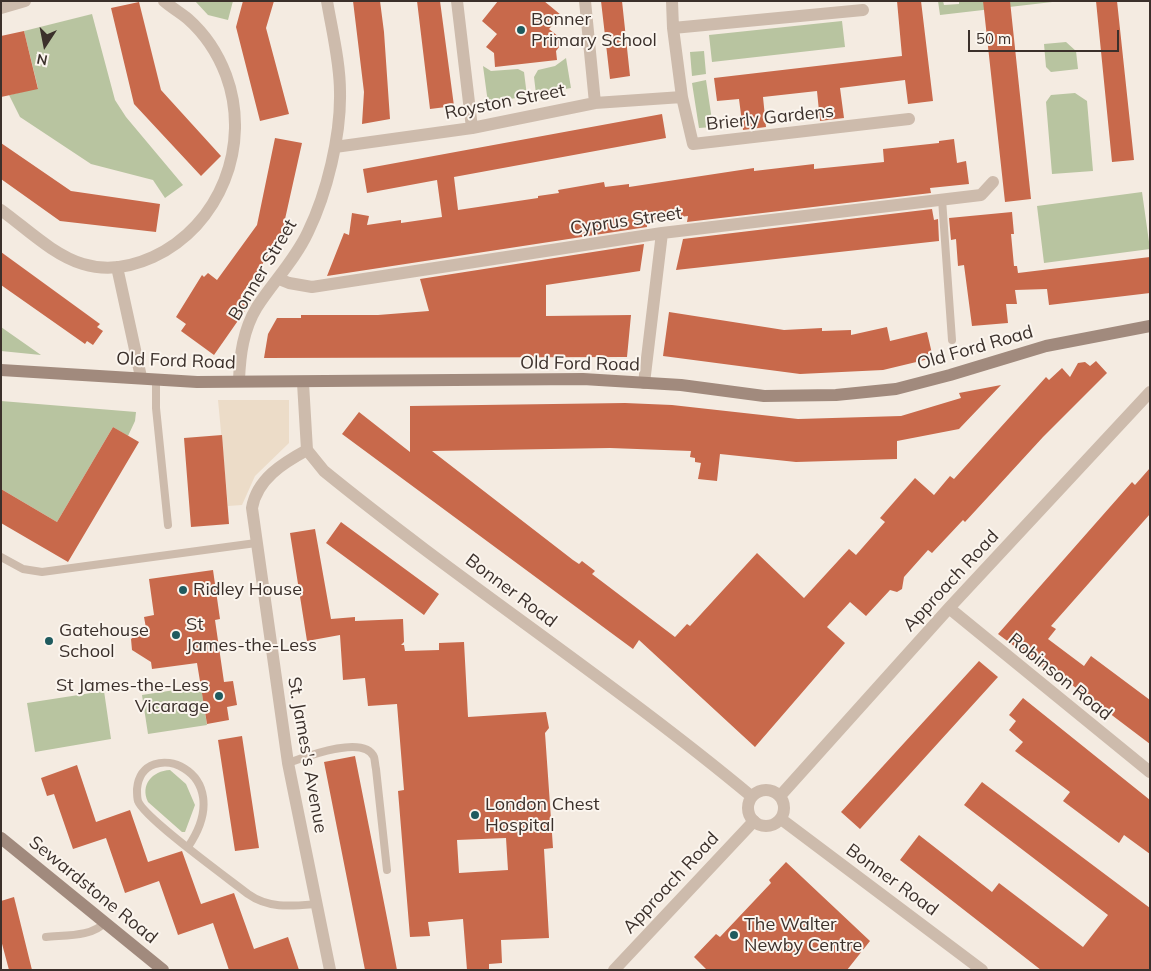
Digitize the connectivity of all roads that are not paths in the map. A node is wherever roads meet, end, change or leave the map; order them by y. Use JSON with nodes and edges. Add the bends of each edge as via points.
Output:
{"nodes":[{"id":1,"x":25,"y":1,"type":"edge"},
{"id":2,"x":164,"y":1,"type":"edge"},
{"id":3,"x":328,"y":1,"type":"edge"},
{"id":4,"x":457,"y":1,"type":"edge"},
{"id":5,"x":585,"y":1,"type":"edge"},
{"id":6,"x":672,"y":1,"type":"edge"},
{"id":7,"x":1,"y":8,"type":"edge"},
{"id":8,"x":863,"y":10,"type":"dead end"},
{"id":9,"x":673,"y":28,"type":"junction"},
{"id":10,"x":682,"y":98,"type":"junction"},
{"id":11,"x":596,"y":102,"type":"junction"},
{"id":12,"x":909,"y":119,"type":"dead end"},
{"id":13,"x":472,"y":128,"type":"junction"},
{"id":14,"x":335,"y":147,"type":"junction"},
{"id":15,"x":993,"y":182,"type":"dead end"},
{"id":16,"x":942,"y":199,"type":"junction"},
{"id":17,"x":1,"y":210,"type":"edge"},
{"id":18,"x":662,"y":233,"type":"junction"},
{"id":19,"x":117,"y":268,"type":"junction"},
{"id":20,"x":279,"y":279,"type":"junction"},
{"id":21,"x":1150,"y":326,"type":"edge"},
{"id":22,"x":952,"y":340,"type":"dead end"},
{"id":23,"x":1,"y":370,"type":"edge"},
{"id":24,"x":141,"y":377,"type":"junction"},
{"id":25,"x":156,"y":378,"type":"junction"},
{"id":26,"x":239,"y":380,"type":"junction"},
{"id":27,"x":644,"y":382,"type":"junction"},
{"id":28,"x":303,"y":383,"type":"junction"},
{"id":29,"x":1150,"y":392,"type":"edge"},
{"id":30,"x":307,"y":450,"type":"junction"},
{"id":31,"x":168,"y":525,"type":"dead end"},
{"id":32,"x":256,"y":543,"type":"junction"},
{"id":33,"x":1,"y":557,"type":"edge"},
{"id":34,"x":948,"y":608,"type":"junction"},
{"id":35,"x":288,"y":762,"type":"junction"},
{"id":36,"x":1150,"y":772,"type":"edge"},
{"id":37,"x":752,"y":796,"type":"junction"},
{"id":38,"x":780,"y":796,"type":"junction"},
{"id":39,"x":781,"y":820,"type":"junction"},
{"id":40,"x":754,"y":821,"type":"junction"},
{"id":41,"x":1,"y":838,"type":"edge"},
{"id":42,"x":188,"y":847,"type":"junction"},
{"id":43,"x":387,"y":870,"type":"dead end"},
{"id":44,"x":317,"y":904,"type":"junction"},
{"id":45,"x":105,"y":922,"type":"junction"},
{"id":46,"x":46,"y":937,"type":"dead end"},
{"id":47,"x":163,"y":970,"type":"edge"},
{"id":48,"x":330,"y":970,"type":"edge"},
{"id":49,"x":614,"y":970,"type":"edge"},
{"id":50,"x":982,"y":970,"type":"edge"}],
"edges":[{"from":1,"to":7,"type":"street"},
{"from":2,"to":19,"type":"street","via":[[200,31],[222,65],[234,108],[232,156],[218,196],[191,233],[145,261]]},
{"from":3,"to":14,"type":"street","name":"Bonner Street","via":[[340,91]]},
{"from":4,"to":13,"type":"street"},
{"from":5,"to":11,"type":"street"},
{"from":6,"to":9,"type":"street","name":"Brierly Gardens"},
{"from":8,"to":9,"type":"street"},
{"from":9,"to":10,"type":"street","name":"Brierly Gardens"},
{"from":10,"to":11,"type":"street","name":"Royston Street"},
{"from":10,"to":12,"type":"street","name":"Brierly Gardens","via":[[693,144]]},
{"from":11,"to":13,"type":"street","name":"Royston Street"},
{"from":13,"to":14,"type":"street","name":"Royston Street"},
{"from":14,"to":20,"type":"street","name":"Bonner Street","via":[[308,233]]},
{"from":15,"to":16,"type":"street","name":"Cyprus Street","via":[[981,195]]},
{"from":16,"to":18,"type":"street","name":"Cyprus Street"},
{"from":16,"to":22,"type":"lane"},
{"from":17,"to":19,"type":"street","via":[[66,257],[82,264]]},
{"from":18,"to":20,"type":"street","name":"Cyprus Street","via":[[312,288]]},
{"from":18,"to":27,"type":"street"},
{"from":19,"to":24,"type":"street"},
{"from":20,"to":26,"type":"street","name":"Bonner Street","via":[[249,323],[242,346]]},
{"from":21,"to":27,"type":"main road","name":"Old Ford Road","via":[[1046,346],[950,376],[866,393],[764,396]]},
{"from":23,"to":24,"type":"main road","name":"Old Ford Road"},
{"from":24,"to":25,"type":"main road","name":"Old Ford Road"},
{"from":25,"to":26,"type":"main road","name":"Old Ford Road","via":[[196,382]]},
{"from":25,"to":31,"type":"lane"},
{"from":26,"to":28,"type":"main road","name":"Old Ford Road"},
{"from":27,"to":28,"type":"main road","name":"Old Ford Road","via":[[583,379]]},
{"from":28,"to":30,"type":"street"},
{"from":29,"to":34,"type":"street","name":"Approach Road"},
{"from":30,"to":32,"type":"street","name":"St. James's Avenue","via":[[268,477],[254,495],[252,508]]},
{"from":30,"to":37,"type":"street","name":"Bonner Road","via":[[317,464],[343,486],[692,747]]},
{"from":32,"to":33,"type":"lane","via":[[42,572],[23,568]]},
{"from":32,"to":35,"type":"street","name":"St. James's Avenue"},
{"from":34,"to":36,"type":"street","name":"Robinson Road"},
{"from":34,"to":38,"type":"street","name":"Approach Road"},
{"from":35,"to":43,"type":"lane","via":[[352,746],[370,752],[376,769]]},
{"from":35,"to":44,"type":"street","name":"St. James's Avenue"},
{"from":37,"to":38,"type":"street","via":[[764,790]]},
{"from":37,"to":40,"type":"street","via":[[748,811]]},
{"from":38,"to":39,"type":"street","via":[[784,806]]},
{"from":39,"to":40,"type":"street","via":[[769,826]]},
{"from":39,"to":50,"type":"street","name":"Bonner Road"},
{"from":40,"to":49,"type":"street","name":"Approach Road"},
{"from":41,"to":45,"type":"main road","name":"Sewardstone Road"},
{"from":42,"to":42,"type":"lane","via":[[153,819],[138,801],[140,780],[151,766],[171,763],[184,767],[202,787],[204,812]]},
{"from":42,"to":44,"type":"lane","via":[[259,901],[283,906]]},
{"from":44,"to":48,"type":"street","name":"St. James's Avenue"},
{"from":45,"to":46,"type":"lane","via":[[100,929]]},
{"from":45,"to":47,"type":"main road","name":"Sewardstone Road"}]}
